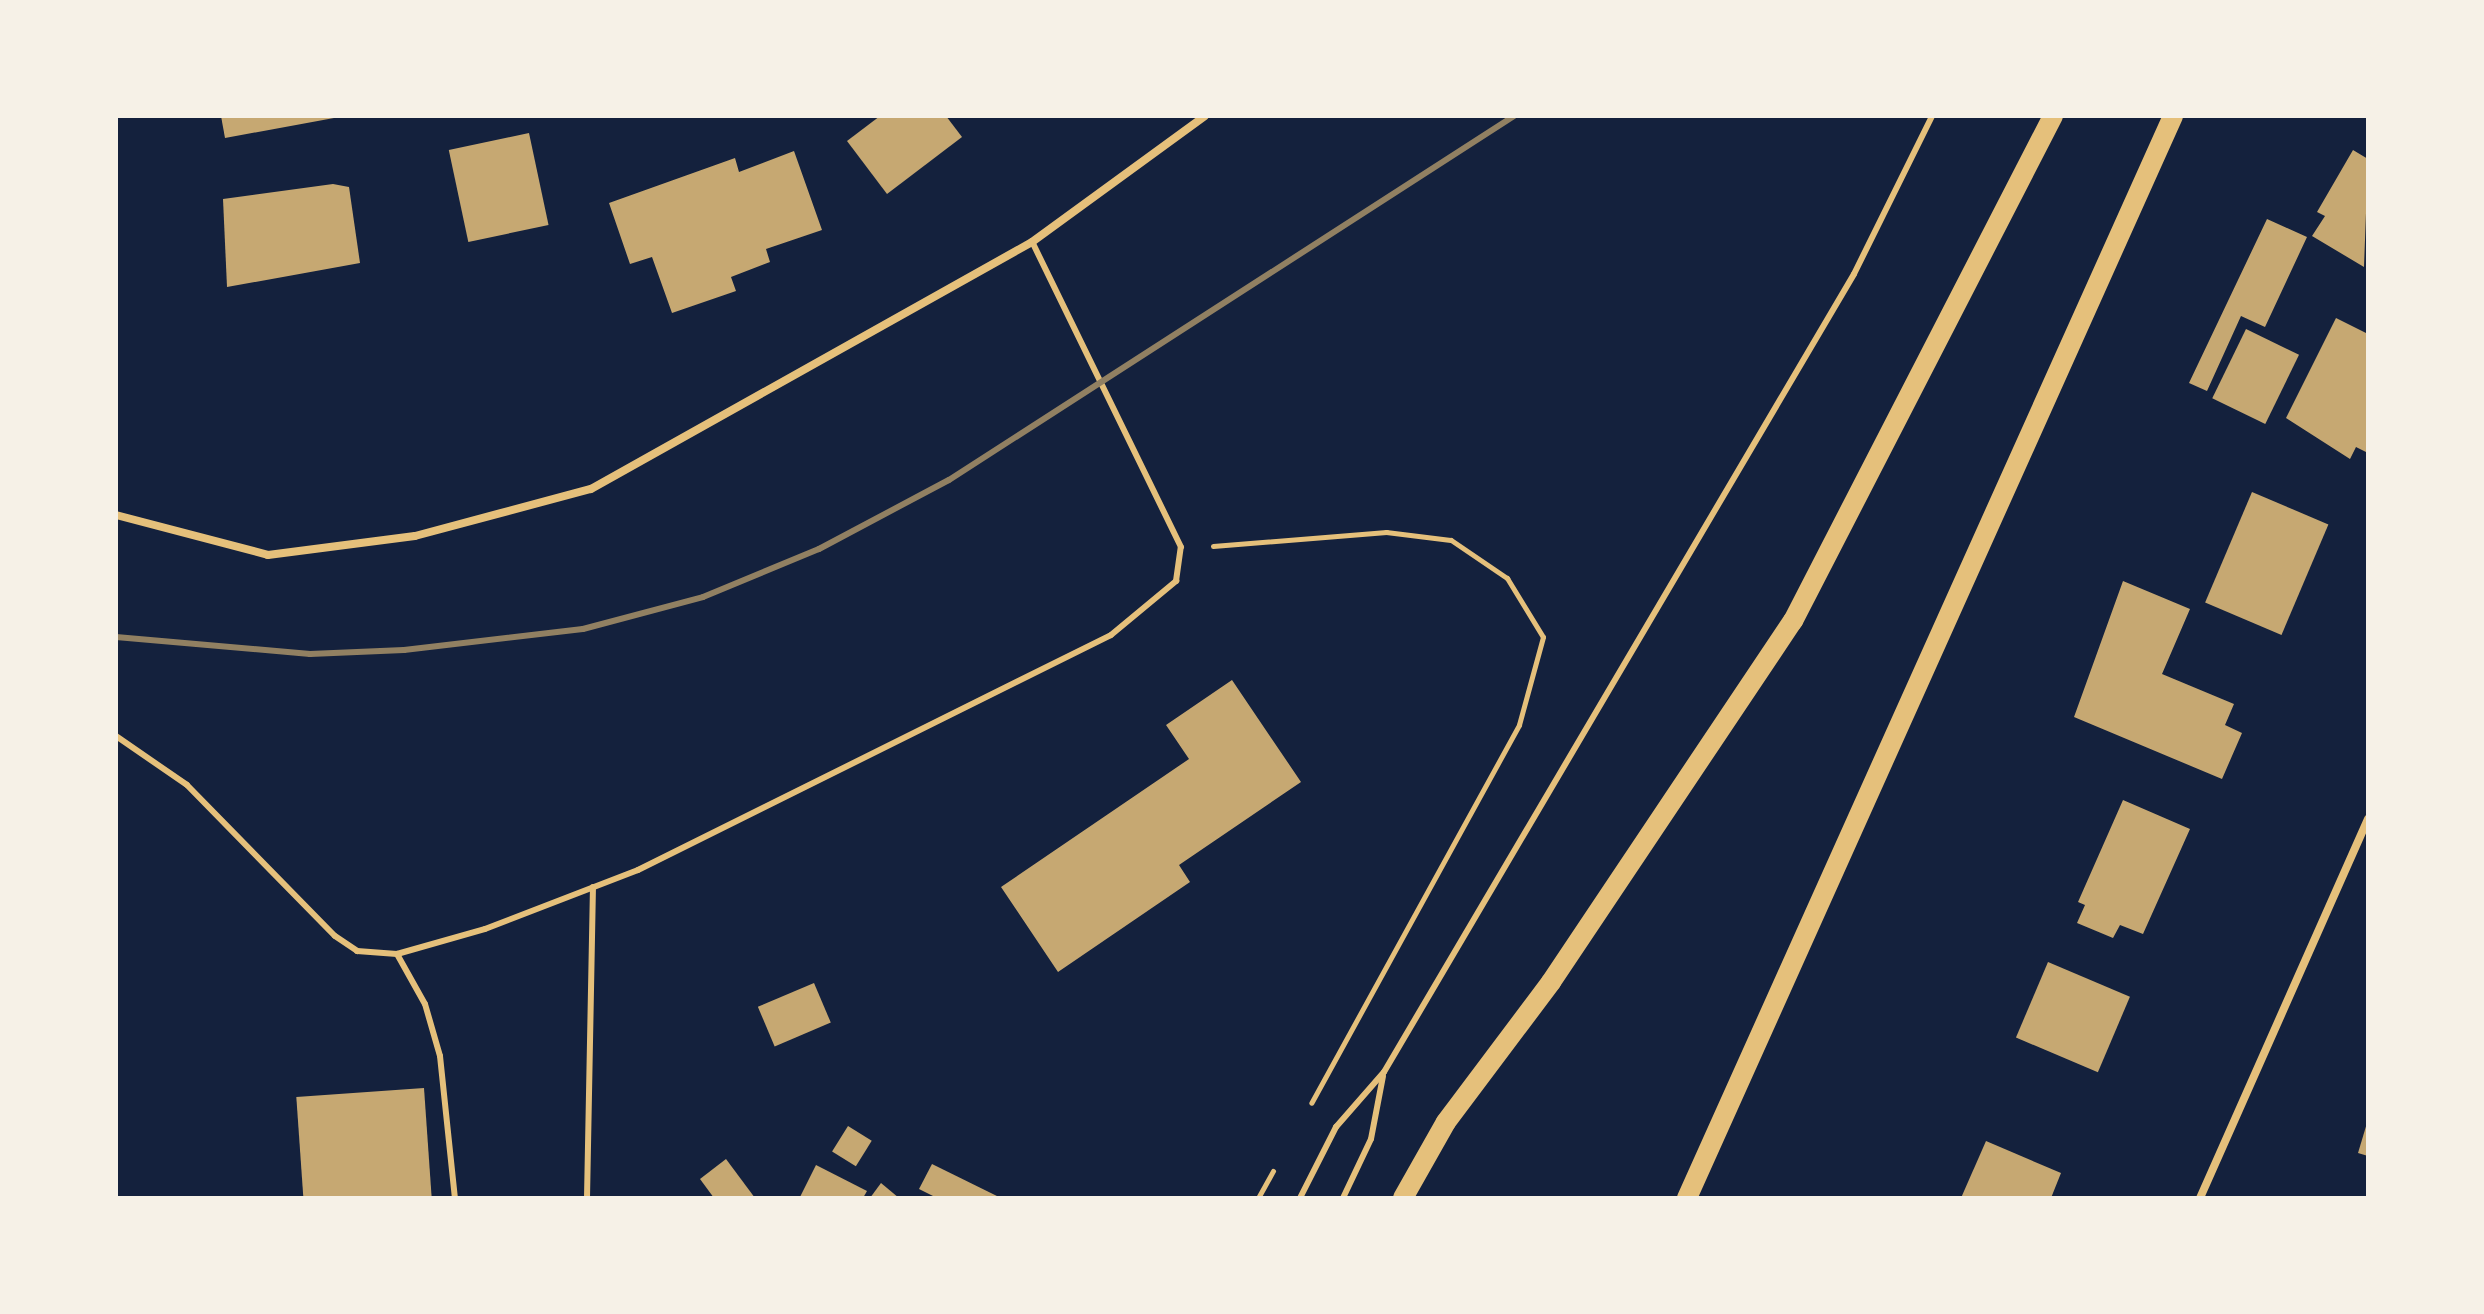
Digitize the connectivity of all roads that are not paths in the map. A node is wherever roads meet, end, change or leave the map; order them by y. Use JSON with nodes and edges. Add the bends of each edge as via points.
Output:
{"nodes":[{"id":1,"x":1205,"y":116,"type":"edge"},
{"id":2,"x":1932,"y":116,"type":"edge"},
{"id":3,"x":2053,"y":116,"type":"edge"},
{"id":4,"x":2173,"y":116,"type":"edge"},
{"id":5,"x":1032,"y":242,"type":"junction"},
{"id":6,"x":116,"y":515,"type":"edge"},
{"id":7,"x":116,"y":736,"type":"edge"},
{"id":8,"x":2368,"y":819,"type":"edge"},
{"id":9,"x":593,"y":887,"type":"junction"},
{"id":10,"x":397,"y":954,"type":"junction"},
{"id":11,"x":1384,"y":1072,"type":"junction"},
{"id":12,"x":455,"y":1198,"type":"edge"},
{"id":13,"x":587,"y":1198,"type":"edge"},
{"id":14,"x":1300,"y":1198,"type":"edge"},
{"id":15,"x":1343,"y":1198,"type":"edge"},
{"id":16,"x":1403,"y":1198,"type":"edge"},
{"id":17,"x":1687,"y":1198,"type":"edge"},
{"id":18,"x":2200,"y":1198,"type":"edge"}],
"edges":[{"from":1,"to":5,"type":"street"},
{"from":2,"to":11,"type":"lane","via":[[1854,274]]},
{"from":3,"to":16,"type":"main road","via":[[1793,621],[1551,982],[1446,1122]]},
{"from":4,"to":17,"type":"main road"},
{"from":5,"to":6,"type":"street","via":[[591,489],[415,536],[268,555]]},
{"from":5,"to":9,"type":"lane","via":[[1181,547],[1176,581],[1111,635],[802,792]]},
{"from":7,"to":10,"type":"lane","via":[[187,785],[335,936],[357,951]]},
{"from":8,"to":18,"type":"street"},
{"from":9,"to":10,"type":"lane"},
{"from":9,"to":13,"type":"lane"},
{"from":10,"to":12,"type":"lane","via":[[425,1004],[440,1056]]},
{"from":11,"to":14,"type":"lane","via":[[1336,1127]]},
{"from":11,"to":15,"type":"lane","via":[[1371,1139]]}]}
